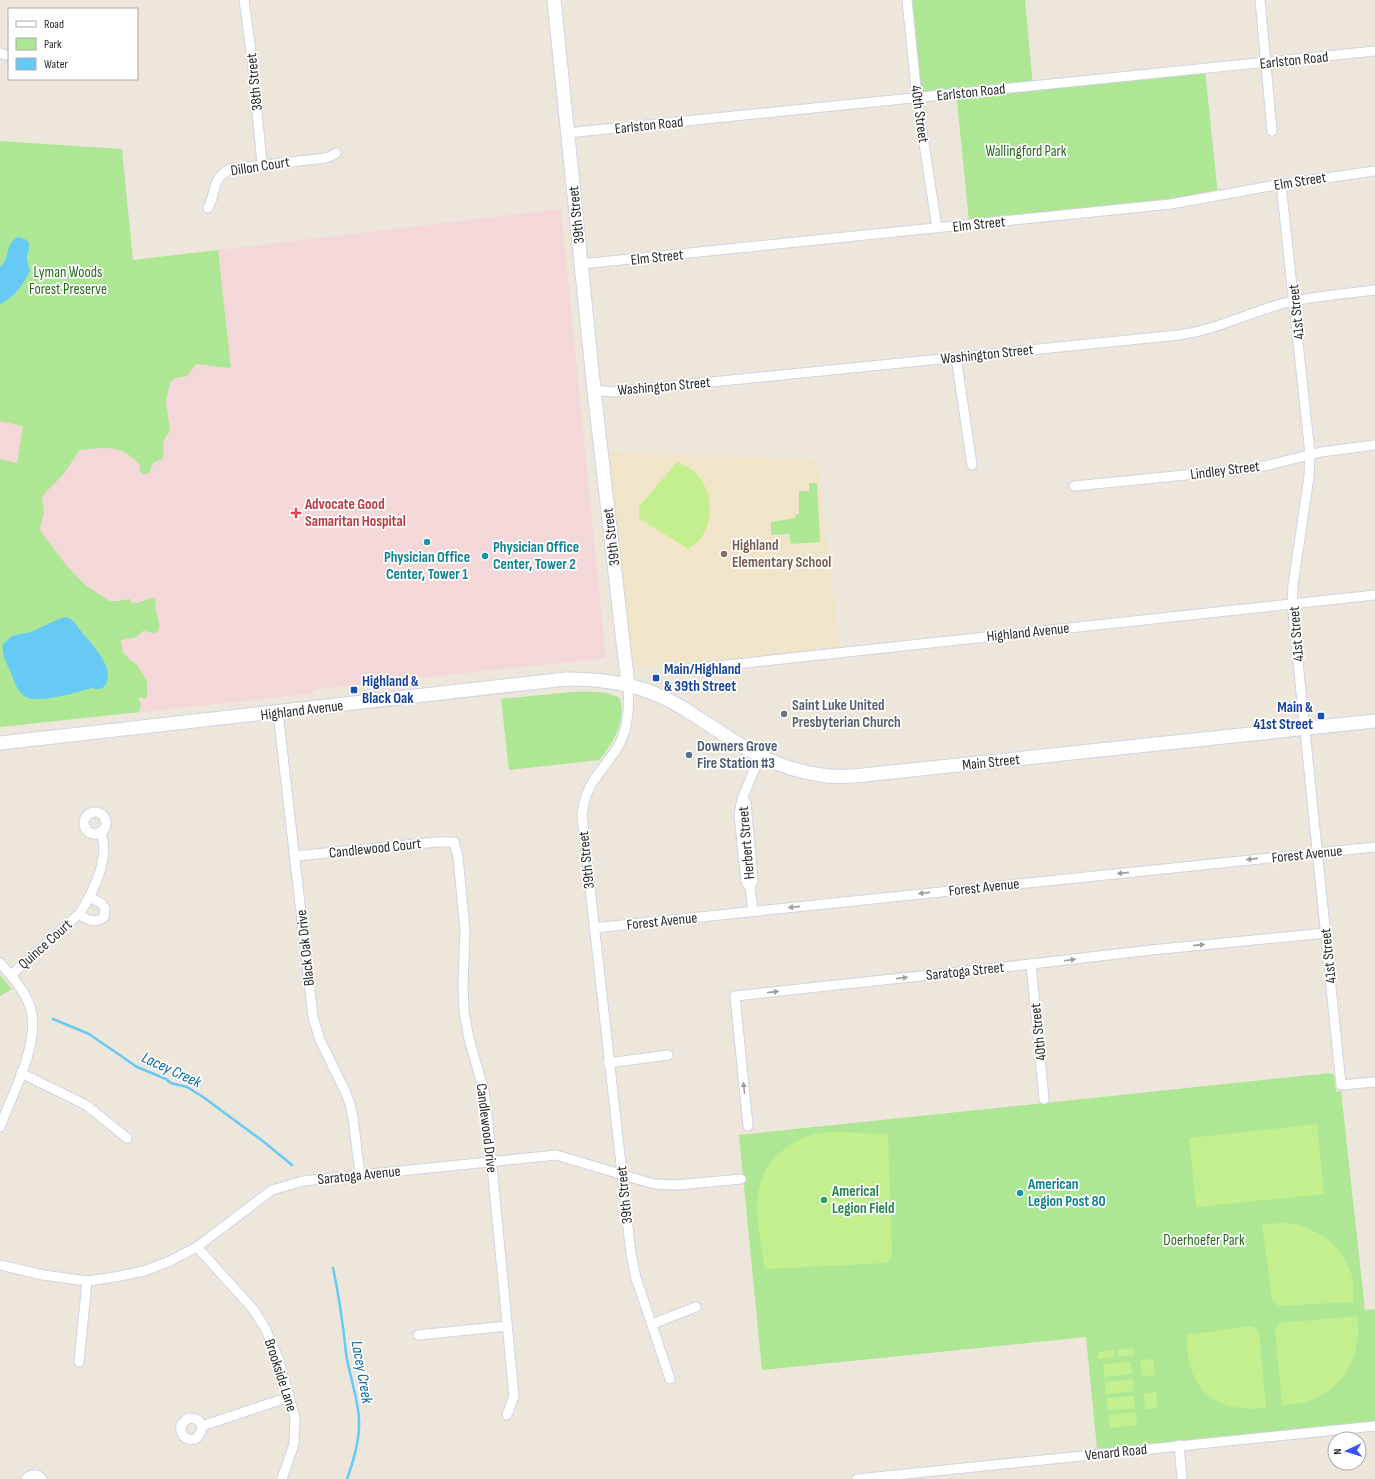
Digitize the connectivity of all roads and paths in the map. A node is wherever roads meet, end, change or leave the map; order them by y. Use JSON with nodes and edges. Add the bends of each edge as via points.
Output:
{"nodes":[{"id":1,"x":244,"y":0,"type":"edge"},
{"id":2,"x":554,"y":0,"type":"edge"},
{"id":3,"x":907,"y":0,"type":"edge"},
{"id":4,"x":1260,"y":0,"type":"edge"},
{"id":5,"x":1375,"y":52,"type":"edge"},
{"id":6,"x":1266,"y":63,"type":"junction"},
{"id":7,"x":917,"y":98,"type":"junction"},
{"id":8,"x":1272,"y":131,"type":"dead end"},
{"id":9,"x":567,"y":133,"type":"junction"},
{"id":10,"x":336,"y":153,"type":"dead end"},
{"id":11,"x":262,"y":164,"type":"junction"},
{"id":12,"x":1375,"y":171,"type":"edge"},
{"id":13,"x":1281,"y":184,"type":"junction"},
{"id":14,"x":208,"y":208,"type":"dead end"},
{"id":15,"x":937,"y":228,"type":"junction"},
{"id":16,"x":581,"y":264,"type":"junction"},
{"id":17,"x":1375,"y":290,"type":"edge"},
{"id":18,"x":1294,"y":301,"type":"junction"},
{"id":19,"x":956,"y":357,"type":"junction"},
{"id":20,"x":594,"y":390,"type":"junction"},
{"id":21,"x":1375,"y":445,"type":"edge"},
{"id":22,"x":1310,"y":454,"type":"junction"},
{"id":23,"x":972,"y":465,"type":"dead end"},
{"id":24,"x":1074,"y":486,"type":"dead end"},
{"id":25,"x":1375,"y":595,"type":"edge"},
{"id":26,"x":1292,"y":604,"type":"junction"},
{"id":27,"x":680,"y":670,"type":"dead end"},
{"id":28,"x":628,"y":685,"type":"junction"},
{"id":29,"x":278,"y":713,"type":"junction"},
{"id":30,"x":1375,"y":721,"type":"edge"},
{"id":31,"x":1306,"y":729,"type":"junction"},
{"id":32,"x":0,"y":743,"type":"edge"},
{"id":33,"x":760,"y":756,"type":"junction"},
{"id":34,"x":100,"y":832,"type":"dead end"},
{"id":35,"x":454,"y":842,"type":"joint"},
{"id":36,"x":1375,"y":847,"type":"edge"},
{"id":37,"x":1318,"y":852,"type":"junction"},
{"id":38,"x":295,"y":856,"type":"junction"},
{"id":39,"x":89,"y":897,"type":"junction"},
{"id":40,"x":753,"y":911,"type":"junction"},
{"id":41,"x":79,"y":914,"type":"junction"},
{"id":42,"x":594,"y":928,"type":"junction"},
{"id":43,"x":1326,"y":933,"type":"junction"},
{"id":44,"x":0,"y":963,"type":"edge"},
{"id":45,"x":1031,"y":964,"type":"junction"},
{"id":46,"x":11,"y":975,"type":"junction"},
{"id":47,"x":668,"y":1055,"type":"dead end"},
{"id":48,"x":608,"y":1063,"type":"junction"},
{"id":49,"x":21,"y":1073,"type":"junction"},
{"id":50,"x":1375,"y":1082,"type":"edge"},
{"id":51,"x":1044,"y":1099,"type":"dead end"},
{"id":52,"x":748,"y":1126,"type":"dead end"},
{"id":53,"x":0,"y":1127,"type":"edge"},
{"id":54,"x":126,"y":1138,"type":"dead end"},
{"id":55,"x":492,"y":1162,"type":"junction"},
{"id":56,"x":360,"y":1175,"type":"junction"},
{"id":57,"x":621,"y":1175,"type":"junction"},
{"id":58,"x":741,"y":1179,"type":"dead end"},
{"id":59,"x":197,"y":1247,"type":"junction"},
{"id":60,"x":0,"y":1265,"type":"edge"},
{"id":61,"x":87,"y":1281,"type":"junction"},
{"id":62,"x":696,"y":1307,"type":"dead end"},
{"id":63,"x":652,"y":1324,"type":"junction"},
{"id":64,"x":507,"y":1326,"type":"junction"},
{"id":65,"x":418,"y":1335,"type":"dead end"},
{"id":66,"x":79,"y":1362,"type":"dead end"},
{"id":67,"x":670,"y":1379,"type":"dead end"},
{"id":68,"x":289,"y":1397,"type":"junction"},
{"id":69,"x":507,"y":1414,"type":"dead end"},
{"id":70,"x":202,"y":1426,"type":"dead end"},
{"id":71,"x":1375,"y":1426,"type":"edge"},
{"id":72,"x":1178,"y":1445,"type":"junction"},
{"id":73,"x":26,"y":1479,"type":"edge"},
{"id":74,"x":42,"y":1479,"type":"edge"},
{"id":75,"x":282,"y":1479,"type":"edge"},
{"id":76,"x":857,"y":1479,"type":"edge"},
{"id":77,"x":1182,"y":1479,"type":"edge"}],
"edges":[{"from":1,"to":11,"type":"street","name":"38th Street"},
{"from":2,"to":9,"type":"main road","name":"39th Street"},
{"from":3,"to":7,"type":"street","name":"40th Street"},
{"from":4,"to":6,"type":"street"},
{"from":5,"to":6,"type":"street","name":"Earlston Road"},
{"from":6,"to":7,"type":"street","name":"Earlston Road"},
{"from":6,"to":8,"type":"street"},
{"from":7,"to":9,"type":"street","name":"Earlston Road"},
{"from":7,"to":15,"type":"street","name":"40th Street"},
{"from":9,"to":16,"type":"main road","name":"39th Street"},
{"from":10,"to":11,"type":"street","name":"Dillon Court","via":[[324,158]]},
{"from":11,"to":14,"type":"street","name":"Dillon Court","via":[[230,169],[222,173],[218,177]]},
{"from":12,"to":13,"type":"street","name":"Elm Street"},
{"from":13,"to":15,"type":"street","name":"Elm Street","via":[[1171,204]]},
{"from":13,"to":18,"type":"street","name":"41st Street"},
{"from":15,"to":16,"type":"street","name":"Elm Street"},
{"from":16,"to":20,"type":"main road","name":"39th Street"},
{"from":17,"to":18,"type":"street","name":"Washington Street"},
{"from":18,"to":19,"type":"street","name":"Washington Street","via":[[1190,333]]},
{"from":18,"to":22,"type":"street","name":"41st Street"},
{"from":19,"to":20,"type":"street","name":"Washington Street","via":[[613,392]]},
{"from":19,"to":23,"type":"street"},
{"from":20,"to":28,"type":"main road","name":"39th Street"},
{"from":21,"to":22,"type":"street","name":"Lindley Street"},
{"from":22,"to":24,"type":"street","name":"Lindley Street","via":[[1246,469]]},
{"from":22,"to":26,"type":"street","name":"41st Street"},
{"from":25,"to":26,"type":"street","name":"Highland Avenue"},
{"from":26,"to":27,"type":"street","name":"Highland Avenue"},
{"from":26,"to":31,"type":"street","name":"41st Street"},
{"from":28,"to":29,"type":"main road","name":"Highland Avenue","via":[[580,679],[553,680]]},
{"from":28,"to":33,"type":"main road","name":"Main Street","via":[[668,700]]},
{"from":28,"to":42,"type":"street","name":"39th Street","via":[[629,707],[620,741],[593,781],[583,804],[583,832]]},
{"from":29,"to":32,"type":"main road","name":"Highland Avenue"},
{"from":29,"to":38,"type":"street","name":"Black Oak Drive"},
{"from":30,"to":31,"type":"main road","name":"Main Street"},
{"from":31,"to":33,"type":"main road","name":"Main Street","via":[[850,776],[806,772]]},
{"from":31,"to":37,"type":"street","name":"41st Street"},
{"from":33,"to":40,"type":"street","name":"Herbert Street","via":[[742,799],[739,814],[746,882],[750,887]]},
{"from":34,"to":39,"type":"street","name":"Quince Court","via":[[103,845],[101,864]]},
{"from":35,"to":38,"type":"street","name":"Candlewood Court"},
{"from":35,"to":55,"type":"street","name":"Candlewood Drive","via":[[466,930],[464,1012],[484,1091]]},
{"from":36,"to":37,"type":"street","name":"Forest Avenue"},
{"from":37,"to":40,"type":"street","name":"Forest Avenue","one_way":true},
{"from":37,"to":43,"type":"street","name":"41st Street"},
{"from":38,"to":56,"type":"street","name":"Black Oak Drive","via":[[313,1016],[320,1040],[350,1104]]},
{"from":39,"to":41,"type":"street","name":"Quince Court"},
{"from":39,"to":41,"type":"street","name":"Quince Court","via":[[105,908],[104,917],[91,921]]},
{"from":40,"to":42,"type":"street","name":"Forest Avenue"},
{"from":41,"to":46,"type":"street","name":"Quince Court"},
{"from":42,"to":48,"type":"street","name":"39th Street"},
{"from":45,"to":43,"type":"street","name":"Saratoga Street","one_way":true},
{"from":43,"to":50,"type":"street","name":"41st Street","via":[[1341,1085]]},
{"from":44,"to":46,"type":"street"},
{"from":45,"to":51,"type":"street","name":"40th Street"},
{"from":52,"to":45,"type":"street","name":"Saratoga Street","one_way":true,"via":[[735,996]]},
{"from":46,"to":49,"type":"street","via":[[26,999],[32,1015],[32,1039]]},
{"from":47,"to":48,"type":"street"},
{"from":48,"to":57,"type":"street","name":"39th Street"},
{"from":49,"to":53,"type":"street"},
{"from":49,"to":54,"type":"street","via":[[86,1105]]},
{"from":55,"to":56,"type":"street","name":"Saratoga Avenue"},
{"from":55,"to":57,"type":"street","name":"Saratoga Avenue","via":[[556,1155]]},
{"from":55,"to":64,"type":"street","name":"Candlewood Drive"},
{"from":56,"to":59,"type":"street","name":"Saratoga Avenue","via":[[303,1181],[272,1190]]},
{"from":57,"to":58,"type":"street","name":"Saratoga Avenue","via":[[663,1185]]},
{"from":57,"to":63,"type":"street","name":"39th Street","via":[[633,1266]]},
{"from":59,"to":61,"type":"street","name":"Saratoga Avenue","via":[[168,1262],[144,1270]]},
{"from":59,"to":68,"type":"street","name":"Brookside Lane","via":[[248,1303],[260,1320],[272,1341]]},
{"from":60,"to":61,"type":"street","name":"Saratoga Avenue","via":[[43,1275]]},
{"from":61,"to":66,"type":"street"},
{"from":62,"to":63,"type":"street"},
{"from":63,"to":67,"type":"street","name":"39th Street"},
{"from":64,"to":65,"type":"street"},
{"from":64,"to":69,"type":"street","name":"Candlewood Drive","via":[[514,1396]]},
{"from":68,"to":70,"type":"street"},
{"from":68,"to":75,"type":"street","name":"Brookside Lane","via":[[295,1418],[295,1431],[293,1451]]},
{"from":71,"to":72,"type":"street","name":"Venard Road"},
{"from":72,"to":76,"type":"street","name":"Venard Road"},
{"from":72,"to":77,"type":"street"},
{"from":73,"to":74,"type":"street","via":[[33,1475]]}]}
